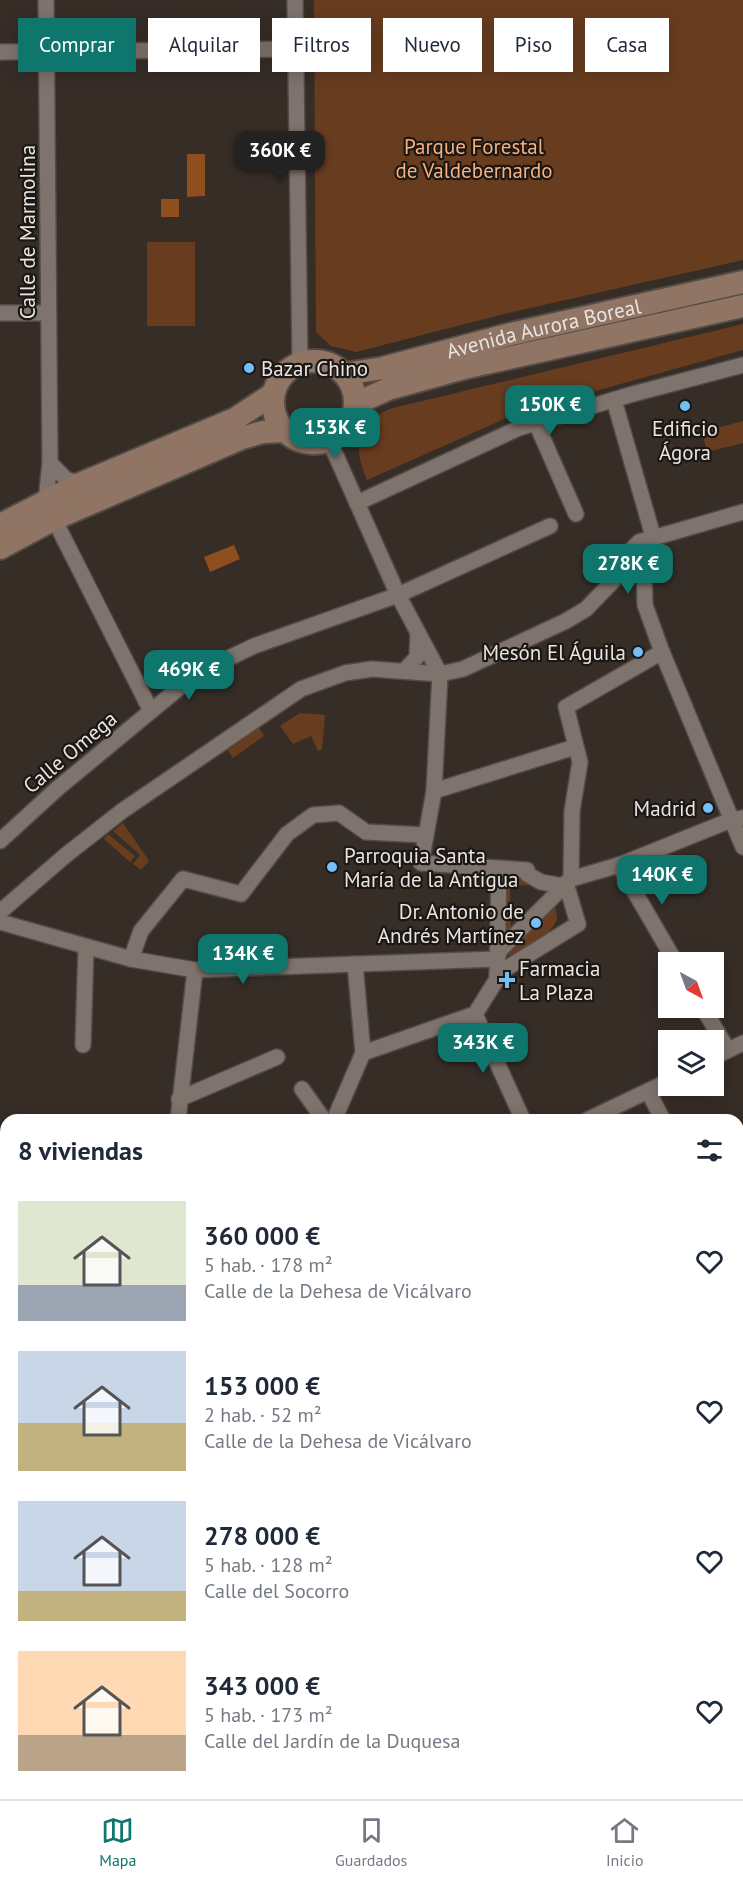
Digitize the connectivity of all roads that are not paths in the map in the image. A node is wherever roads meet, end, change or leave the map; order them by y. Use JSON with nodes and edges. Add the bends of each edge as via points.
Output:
{"nodes":[{"id":1,"x":46,"y":0,"type":"edge"},
{"id":2,"x":295,"y":0,"type":"edge"},
{"id":3,"x":46,"y":18,"type":"edge"},
{"id":4,"x":295,"y":18,"type":"edge"},
{"id":5,"x":272,"y":50,"type":"edge"},
{"id":6,"x":136,"y":51,"type":"edge"},
{"id":7,"x":0,"y":52,"type":"edge"},
{"id":8,"x":18,"y":52,"type":"edge"},
{"id":9,"x":46,"y":72,"type":"edge"},
{"id":10,"x":295,"y":72,"type":"edge"},
{"id":11,"x":743,"y":282,"type":"edge"},
{"id":12,"x":743,"y":306,"type":"edge"},
{"id":13,"x":0,"y":313,"type":"edge"},
{"id":14,"x":48,"y":313,"type":"junction"},
{"id":15,"x":300,"y":363,"type":"junction"},
{"id":16,"x":743,"y":365,"type":"edge"},
{"id":17,"x":345,"y":374,"type":"junction"},
{"id":18,"x":273,"y":394,"type":"junction"},
{"id":19,"x":615,"y":399,"type":"junction"},
{"id":20,"x":356,"y":404,"type":"junction"},
{"id":21,"x":536,"y":423,"type":"junction"},
{"id":22,"x":284,"y":431,"type":"junction"},
{"id":23,"x":329,"y":440,"type":"junction"},
{"id":24,"x":50,"y":463,"type":"junction"},
{"id":25,"x":80,"y":484,"type":"junction"},
{"id":26,"x":357,"y":503,"type":"junction"},
{"id":27,"x":50,"y":510,"type":"junction"},
{"id":28,"x":743,"y":512,"type":"edge"},
{"id":29,"x":576,"y":514,"type":"dead end"},
{"id":30,"x":0,"y":525,"type":"edge"},
{"id":31,"x":550,"y":526,"type":"dead end"},
{"id":32,"x":653,"y":536,"type":"junction"},
{"id":33,"x":0,"y":548,"type":"edge"},
{"id":34,"x":398,"y":595,"type":"junction"},
{"id":35,"x":418,"y":633,"type":"junction"},
{"id":36,"x":662,"y":652,"type":"junction"},
{"id":37,"x":404,"y":671,"type":"junction"},
{"id":38,"x":440,"y":674,"type":"junction"},
{"id":39,"x":151,"y":711,"type":"junction"},
{"id":40,"x":575,"y":747,"type":"junction"},
{"id":41,"x":434,"y":790,"type":"junction"},
{"id":42,"x":737,"y":819,"type":"edge"},
{"id":43,"x":425,"y":835,"type":"junction"},
{"id":44,"x":0,"y":841,"type":"edge"},
{"id":45,"x":743,"y":847,"type":"edge"},
{"id":46,"x":619,"y":865,"type":"junction"},
{"id":47,"x":499,"y":868,"type":"junction"},
{"id":48,"x":567,"y":883,"type":"junction"},
{"id":49,"x":0,"y":912,"type":"edge"},
{"id":50,"x":0,"y":922,"type":"edge"},
{"id":51,"x":86,"y":948,"type":"junction"},
{"id":52,"x":670,"y":952,"type":"edge"},
{"id":53,"x":131,"y":959,"type":"junction"},
{"id":54,"x":355,"y":964,"type":"junction"},
{"id":55,"x":497,"y":967,"type":"junction"},
{"id":56,"x":195,"y":970,"type":"junction"},
{"id":57,"x":475,"y":1014,"type":"junction"},
{"id":58,"x":743,"y":1043,"type":"edge"},
{"id":59,"x":83,"y":1045,"type":"dead end"},
{"id":60,"x":724,"y":1052,"type":"edge"},
{"id":61,"x":363,"y":1053,"type":"junction"},
{"id":62,"x":276,"y":1057,"type":"dead end"},
{"id":63,"x":658,"y":1086,"type":"edge"},
{"id":64,"x":302,"y":1089,"type":"dead end"},
{"id":65,"x":648,"y":1091,"type":"junction"},
{"id":66,"x":179,"y":1100,"type":"junction"},
{"id":67,"x":178,"y":1114,"type":"edge"},
{"id":68,"x":320,"y":1114,"type":"edge"},
{"id":69,"x":326,"y":1114,"type":"edge"},
{"id":70,"x":520,"y":1114,"type":"edge"},
{"id":71,"x":600,"y":1114,"type":"edge"},
{"id":72,"x":660,"y":1114,"type":"edge"}],
"edges":[{"from":1,"to":3,"type":"street","name":"Calle de Marmolina"},
{"from":2,"to":4,"type":"street"},
{"from":5,"to":6,"type":"street"},
{"from":7,"to":8,"type":"street"},
{"from":9,"to":14,"type":"street","name":"Calle de Marmolina"},
{"from":10,"to":15,"type":"street"},
{"from":11,"to":17,"type":"main road","name":"Avenida Aurora Boreal"},
{"from":12,"to":20,"type":"main road","name":"Avenida Aurora Boreal","via":[[468,367],[388,389]]},
{"from":13,"to":14,"type":"street"},
{"from":14,"to":24,"type":"street","name":"Calle de Marmolina"},
{"from":15,"to":17,"type":"main road","via":[[319,360]]},
{"from":15,"to":18,"type":"main road","via":[[283,375]]},
{"from":16,"to":19,"type":"street"},
{"from":17,"to":20,"type":"main road"},
{"from":18,"to":22,"type":"main road","via":[[274,414]]},
{"from":18,"to":25,"type":"main road","via":[[235,419]]},
{"from":19,"to":21,"type":"street"},
{"from":19,"to":32,"type":"street"},
{"from":20,"to":23,"type":"main road","via":[[350,422]]},
{"from":21,"to":26,"type":"street"},
{"from":21,"to":29,"type":"street"},
{"from":22,"to":23,"type":"main road","via":[[310,443]]},
{"from":22,"to":27,"type":"main road","via":[[242,438]]},
{"from":23,"to":26,"type":"street"},
{"from":24,"to":25,"type":"street","via":[[66,479]]},
{"from":24,"to":27,"type":"street","name":"Calle de Marmolina"},
{"from":25,"to":27,"type":"main road"},
{"from":26,"to":34,"type":"street"},
{"from":27,"to":30,"type":"main road"},
{"from":27,"to":33,"type":"main road"},
{"from":27,"to":39,"type":"street"},
{"from":28,"to":32,"type":"street"},
{"from":31,"to":34,"type":"street","name":"Calle Omega"},
{"from":32,"to":36,"type":"street","via":[[644,566],[645,604]]},
{"from":32,"to":38,"type":"street","via":[[639,542],[614,580],[576,615],[463,669]]},
{"from":34,"to":35,"type":"street"},
{"from":34,"to":39,"type":"street","name":"Calle Omega","via":[[254,646],[208,668]]},
{"from":35,"to":37,"type":"street","via":[[417,657]]},
{"from":35,"to":38,"type":"street"},
{"from":36,"to":40,"type":"street","via":[[566,707]]},
{"from":36,"to":42,"type":"street"},
{"from":37,"to":38,"type":"street"},
{"from":37,"to":49,"type":"street","via":[[372,669],[345,673],[301,688],[122,811]]},
{"from":38,"to":41,"type":"street"},
{"from":39,"to":44,"type":"street","name":"Calle Omega"},
{"from":40,"to":41,"type":"street"},
{"from":40,"to":48,"type":"street","via":[[580,762]]},
{"from":41,"to":43,"type":"street"},
{"from":42,"to":45,"type":"street"},
{"from":42,"to":46,"type":"street"},
{"from":43,"to":47,"type":"street","via":[[421,863]]},
{"from":43,"to":53,"type":"street","via":[[366,832],[339,813],[313,815],[287,834],[241,894],[183,879],[141,931]]},
{"from":46,"to":48,"type":"street"},
{"from":46,"to":52,"type":"street"},
{"from":47,"to":48,"type":"street","via":[[527,870],[534,880]]},
{"from":47,"to":55,"type":"street"},
{"from":48,"to":55,"type":"street","via":[[500,950]]},
{"from":48,"to":55,"type":"street","via":[[578,924]]},
{"from":50,"to":51,"type":"street"},
{"from":51,"to":53,"type":"street"},
{"from":51,"to":59,"type":"street"},
{"from":53,"to":56,"type":"street"},
{"from":54,"to":55,"type":"street"},
{"from":54,"to":56,"type":"street"},
{"from":54,"to":61,"type":"street"},
{"from":55,"to":57,"type":"street","via":[[497,980]]},
{"from":56,"to":66,"type":"street"},
{"from":57,"to":61,"type":"street"},
{"from":57,"to":70,"type":"street"},
{"from":58,"to":60,"type":"street"},
{"from":61,"to":69,"type":"street"},
{"from":62,"to":66,"type":"street"},
{"from":63,"to":65,"type":"street"},
{"from":64,"to":68,"type":"street"},
{"from":65,"to":71,"type":"street"},
{"from":65,"to":72,"type":"street"},
{"from":66,"to":67,"type":"street"}]}
